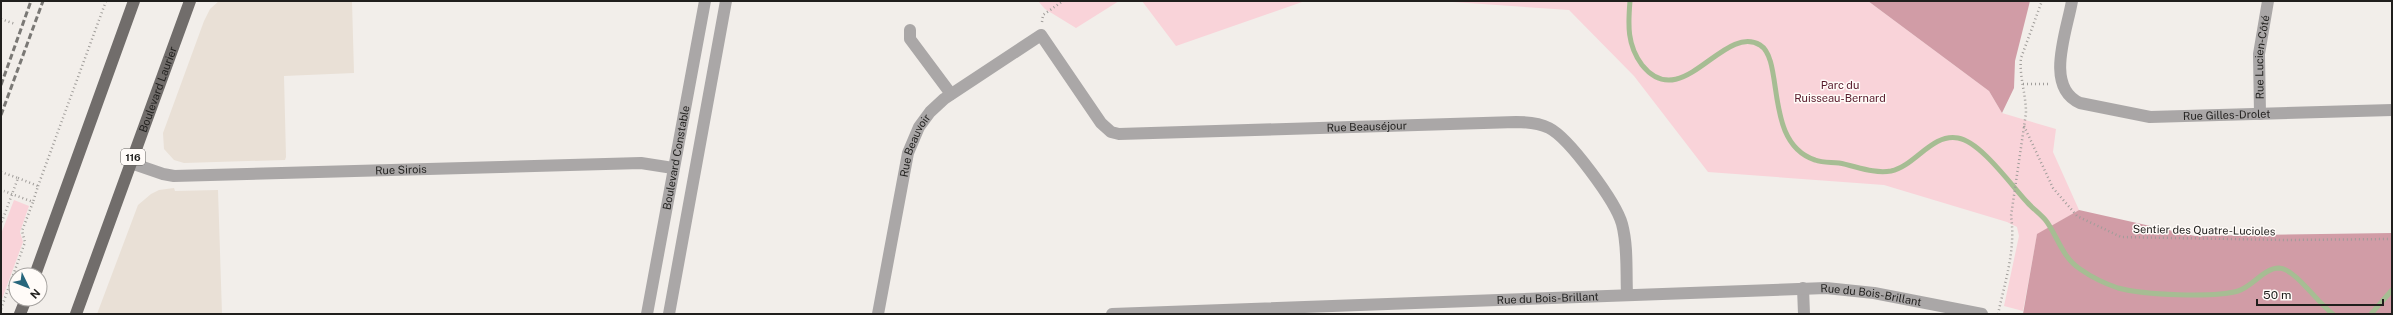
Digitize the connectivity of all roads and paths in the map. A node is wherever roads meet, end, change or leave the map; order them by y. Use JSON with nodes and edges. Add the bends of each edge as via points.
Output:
{"nodes":[{"id":1,"x":106,"y":1,"type":"edge"},
{"id":2,"x":134,"y":1,"type":"edge"},
{"id":3,"x":190,"y":1,"type":"edge"},
{"id":4,"x":705,"y":1,"type":"edge"},
{"id":5,"x":726,"y":1,"type":"edge"},
{"id":6,"x":1062,"y":1,"type":"edge"},
{"id":7,"x":2042,"y":1,"type":"edge"},
{"id":8,"x":2072,"y":1,"type":"edge"},
{"id":9,"x":2268,"y":1,"type":"edge"},
{"id":10,"x":1,"y":19,"type":"edge"},
{"id":11,"x":14,"y":24,"type":"dead end"},
{"id":12,"x":910,"y":30,"type":"dead end"},
{"id":13,"x":1041,"y":35,"type":"junction"},
{"id":14,"x":2023,"y":84,"type":"junction"},
{"id":15,"x":2048,"y":84,"type":"dead end"},
{"id":16,"x":951,"y":94,"type":"junction"},
{"id":17,"x":2392,"y":110,"type":"edge"},
{"id":18,"x":2260,"y":114,"type":"junction"},
{"id":19,"x":2024,"y":126,"type":"junction"},
{"id":20,"x":131,"y":163,"type":"junction"},
{"id":21,"x":673,"y":168,"type":"junction"},
{"id":22,"x":1,"y":172,"type":"edge"},
{"id":23,"x":18,"y":178,"type":"junction"},
{"id":24,"x":38,"y":186,"type":"junction"},
{"id":25,"x":4,"y":191,"type":"dead end"},
{"id":26,"x":12,"y":194,"type":"junction"},
{"id":27,"x":33,"y":202,"type":"junction"},
{"id":28,"x":1,"y":224,"type":"edge"},
{"id":29,"x":2392,"y":239,"type":"edge"},
{"id":30,"x":38,"y":267,"type":"edge"},
{"id":31,"x":1803,"y":288,"type":"junction"},
{"id":32,"x":1628,"y":294,"type":"junction"},
{"id":33,"x":1,"y":309,"type":"edge"},
{"id":34,"x":76,"y":314,"type":"edge"},
{"id":35,"x":647,"y":314,"type":"edge"},
{"id":36,"x":669,"y":314,"type":"edge"},
{"id":37,"x":878,"y":314,"type":"edge"},
{"id":38,"x":1112,"y":314,"type":"edge"},
{"id":39,"x":1804,"y":314,"type":"edge"},
{"id":40,"x":1982,"y":314,"type":"edge"},
{"id":41,"x":1998,"y":314,"type":"edge"}],
"edges":[{"from":1,"to":24,"type":"path"},
{"from":2,"to":30,"type":"main road"},
{"from":3,"to":20,"type":"main road","name":"Boulevard Laurier","number":"116"},
{"from":4,"to":21,"type":"street","name":"Boulevard Constable"},
{"from":5,"to":36,"type":"street","name":"Boulevard Constable"},
{"from":6,"to":13,"type":"path","via":[[1043,15]]},
{"from":7,"to":14,"type":"path","via":[[2021,58]]},
{"from":8,"to":18,"type":"street","name":"Rue Gilles-Drolet","via":[[2059,73],[2061,84],[2075,101],[2150,117]]},
{"from":9,"to":18,"type":"street","name":"Rue Lucien-Côté","via":[[2259,54]]},
{"from":10,"to":11,"type":"path"},
{"from":12,"to":16,"type":"street","via":[[910,39]]},
{"from":13,"to":16,"type":"street","name":"Rue Beauvoir"},
{"from":13,"to":32,"type":"street","name":"Rue Beauséjour","via":[[1101,123],[1111,132],[1120,134],[1516,122],[1535,123],[1549,128],[1571,147],[1620,216],[1625,237]]},
{"from":14,"to":15,"type":"path"},
{"from":14,"to":19,"type":"path","via":[[2026,98]]},
{"from":16,"to":37,"type":"street","name":"Rue Beauvoir","via":[[930,112],[911,144]]},
{"from":17,"to":18,"type":"street","name":"Rue Gilles-Drolet"},
{"from":19,"to":29,"type":"path","name":"Sentier des Quatre-Lucioles","via":[[2053,188],[2077,216],[2121,237]]},
{"from":19,"to":41,"type":"path","via":[[2011,216],[2012,249]]},
{"from":20,"to":21,"type":"street","name":"Rue Sirois","via":[[174,176],[642,163]]},
{"from":20,"to":34,"type":"main road","name":"Boulevard Laurier","number":"116"},
{"from":21,"to":35,"type":"street","name":"Boulevard Constable"},
{"from":22,"to":23,"type":"path"},
{"from":23,"to":24,"type":"path"},
{"from":23,"to":26,"type":"path"},
{"from":24,"to":27,"type":"path"},
{"from":25,"to":26,"type":"path"},
{"from":26,"to":27,"type":"path"},
{"from":26,"to":28,"type":"path"},
{"from":27,"to":33,"type":"path","via":[[22,231],[25,242]]},
{"from":31,"to":32,"type":"street","name":"Rue du Bois-Brillant"},
{"from":31,"to":39,"type":"street"},
{"from":31,"to":40,"type":"street","name":"Rue du Bois-Brillant","via":[[1874,293]]},
{"from":32,"to":38,"type":"street","name":"Rue du Bois-Brillant"}]}
